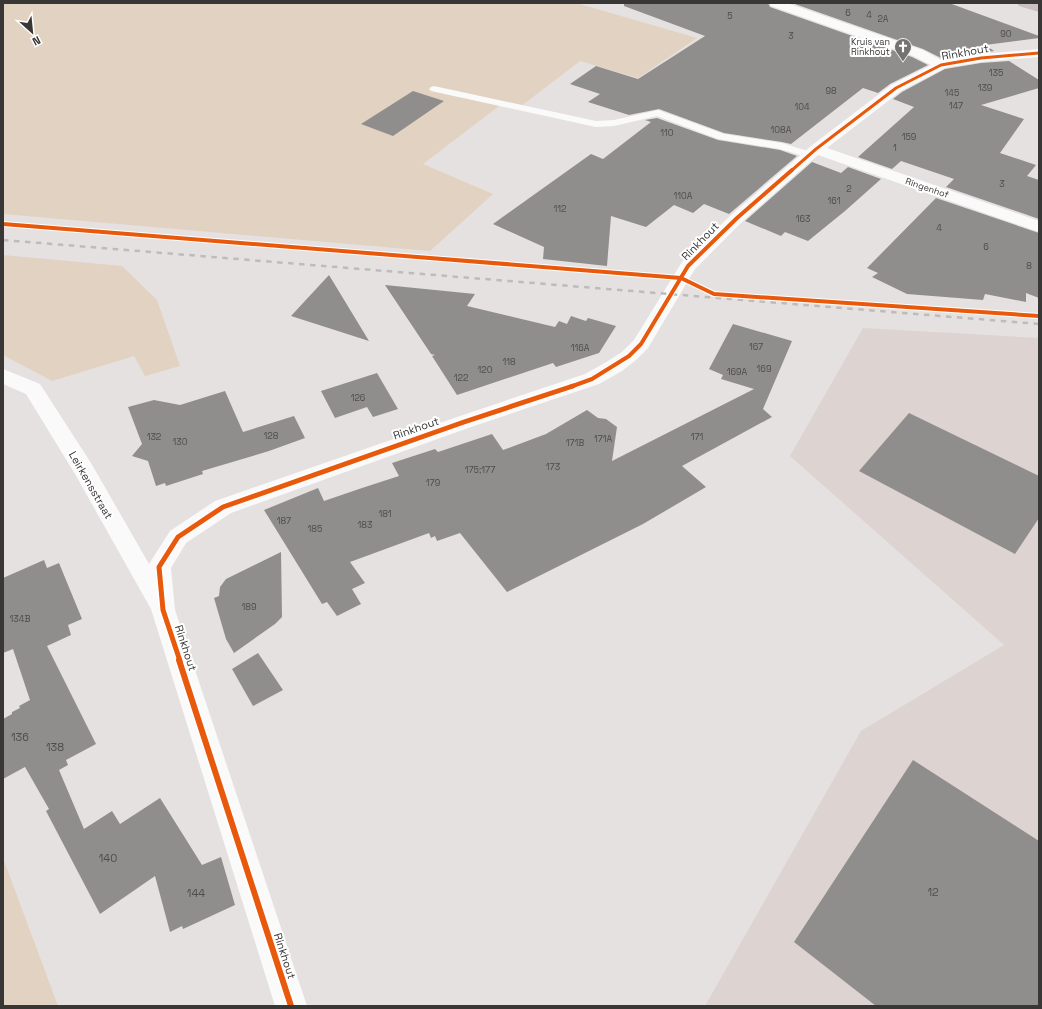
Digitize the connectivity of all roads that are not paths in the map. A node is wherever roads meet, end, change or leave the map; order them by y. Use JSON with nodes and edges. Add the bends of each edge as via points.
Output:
{"nodes":[{"id":1,"x":775,"y":3,"type":"edge"},
{"id":2,"x":1024,"y":3,"type":"edge"},
{"id":3,"x":1039,"y":8,"type":"edge"},
{"id":4,"x":1039,"y":53,"type":"edge"},
{"id":5,"x":942,"y":65,"type":"junction"},
{"id":6,"x":434,"y":89,"type":"dead end"},
{"id":7,"x":813,"y":152,"type":"junction"},
{"id":8,"x":1039,"y":227,"type":"edge"},
{"id":9,"x":3,"y":376,"type":"edge"},
{"id":10,"x":163,"y":610,"type":"junction"},
{"id":11,"x":291,"y":1006,"type":"edge"}],
"edges":[{"from":1,"to":5,"type":"street","via":[[918,53]]},
{"from":2,"to":3,"type":"highway"},
{"from":4,"to":5,"type":"street","name":"Rinkhout","via":[[981,58]]},
{"from":5,"to":7,"type":"street","name":"Rinkhout","via":[[896,88]]},
{"from":6,"to":7,"type":"lane","via":[[596,124],[614,123],[658,113],[722,137]]},
{"from":7,"to":8,"type":"street","name":"Ringenhof"},
{"from":7,"to":10,"type":"street","name":"Rinkhout","via":[[737,218],[688,266],[641,344],[615,366],[592,379],[223,507],[178,537],[159,567]]},
{"from":9,"to":10,"type":"street","name":"Leirkensstraat","via":[[33,389],[83,469]]},
{"from":10,"to":11,"type":"street","name":"Rinkhout"}]}
